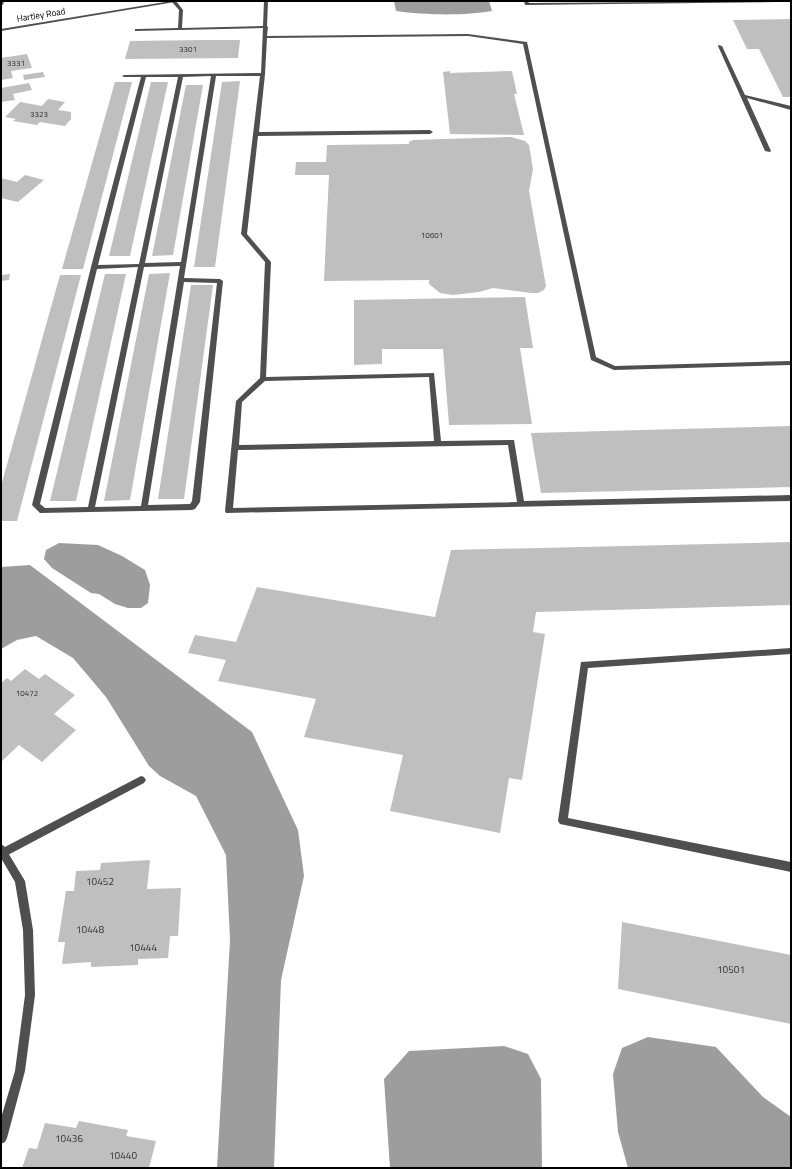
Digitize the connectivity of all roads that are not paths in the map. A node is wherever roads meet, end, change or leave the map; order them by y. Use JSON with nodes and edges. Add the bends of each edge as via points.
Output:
{"nodes":[{"id":1,"x":2,"y":1,"type":"edge"},
{"id":2,"x":176,"y":1,"type":"edge"},
{"id":3,"x":266,"y":1,"type":"edge"},
{"id":4,"x":526,"y":1,"type":"edge"},
{"id":5,"x":778,"y":1,"type":"edge"},
{"id":6,"x":1,"y":4,"type":"edge"},
{"id":7,"x":266,"y":26,"type":"junction"},
{"id":8,"x":180,"y":28,"type":"junction"},
{"id":9,"x":1,"y":30,"type":"edge"},
{"id":10,"x":136,"y":30,"type":"dead end"},
{"id":11,"x":266,"y":37,"type":"junction"},
{"id":12,"x":720,"y":46,"type":"dead end"},
{"id":13,"x":263,"y":74,"type":"junction"},
{"id":14,"x":214,"y":75,"type":"junction"},
{"id":15,"x":124,"y":76,"type":"dead end"},
{"id":16,"x":144,"y":76,"type":"junction"},
{"id":17,"x":181,"y":76,"type":"junction"},
{"id":18,"x":744,"y":96,"type":"junction"},
{"id":19,"x":791,"y":108,"type":"edge"},
{"id":20,"x":430,"y":132,"type":"dead end"},
{"id":21,"x":255,"y":134,"type":"junction"},
{"id":22,"x":768,"y":150,"type":"dead end"},
{"id":23,"x":184,"y":264,"type":"junction"},
{"id":24,"x":141,"y":266,"type":"junction"},
{"id":25,"x":94,"y":267,"type":"junction"},
{"id":26,"x":181,"y":280,"type":"junction"},
{"id":27,"x":791,"y":363,"type":"edge"},
{"id":28,"x":263,"y":379,"type":"junction"},
{"id":29,"x":438,"y":443,"type":"junction"},
{"id":30,"x":235,"y":448,"type":"junction"},
{"id":31,"x":791,"y":498,"type":"edge"},
{"id":32,"x":521,"y":504,"type":"junction"},
{"id":33,"x":144,"y":508,"type":"junction"},
{"id":34,"x":91,"y":510,"type":"junction"},
{"id":35,"x":791,"y":652,"type":"edge"},
{"id":36,"x":141,"y":780,"type":"dead end"},
{"id":37,"x":2,"y":851,"type":"edge"},
{"id":38,"x":791,"y":867,"type":"edge"},
{"id":39,"x":1,"y":1138,"type":"edge"}],
"edges":[{"from":1,"to":6,"type":"street"},
{"from":2,"to":8,"type":"street","via":[[181,10]]},
{"from":2,"to":9,"type":"street","name":"Hartley Road"},
{"from":3,"to":7,"type":"street"},
{"from":4,"to":5,"type":"street","via":[[527,4]]},
{"from":7,"to":8,"type":"street"},
{"from":7,"to":11,"type":"street"},
{"from":8,"to":10,"type":"street"},
{"from":11,"to":13,"type":"street"},
{"from":11,"to":27,"type":"street","via":[[468,35],[525,43],[593,358],[614,368]]},
{"from":12,"to":18,"type":"street"},
{"from":13,"to":14,"type":"street"},
{"from":13,"to":21,"type":"street"},
{"from":14,"to":17,"type":"street"},
{"from":14,"to":23,"type":"street"},
{"from":15,"to":16,"type":"street"},
{"from":16,"to":17,"type":"street"},
{"from":16,"to":25,"type":"street"},
{"from":17,"to":24,"type":"street"},
{"from":18,"to":19,"type":"street"},
{"from":18,"to":22,"type":"street"},
{"from":20,"to":21,"type":"street"},
{"from":21,"to":28,"type":"street","via":[[244,234],[268,262]]},
{"from":23,"to":24,"type":"street"},
{"from":23,"to":26,"type":"street"},
{"from":24,"to":25,"type":"street"},
{"from":24,"to":34,"type":"street"},
{"from":25,"to":34,"type":"street","via":[[36,505],[43,511]]},
{"from":26,"to":33,"type":"street"},
{"from":26,"to":33,"type":"street","via":[[220,281],[196,502],[192,507]]},
{"from":28,"to":29,"type":"street","via":[[432,376]]},
{"from":28,"to":30,"type":"street","via":[[239,401]]},
{"from":29,"to":30,"type":"street"},
{"from":29,"to":32,"type":"street","via":[[511,442]]},
{"from":30,"to":32,"type":"street","via":[[229,511]]},
{"from":31,"to":32,"type":"street"},
{"from":33,"to":34,"type":"street"},
{"from":35,"to":38,"type":"street","via":[[584,665],[563,821]]},
{"from":36,"to":37,"type":"street"},
{"from":37,"to":39,"type":"street","via":[[20,881],[28,930],[30,995],[20,1071]]}]}
